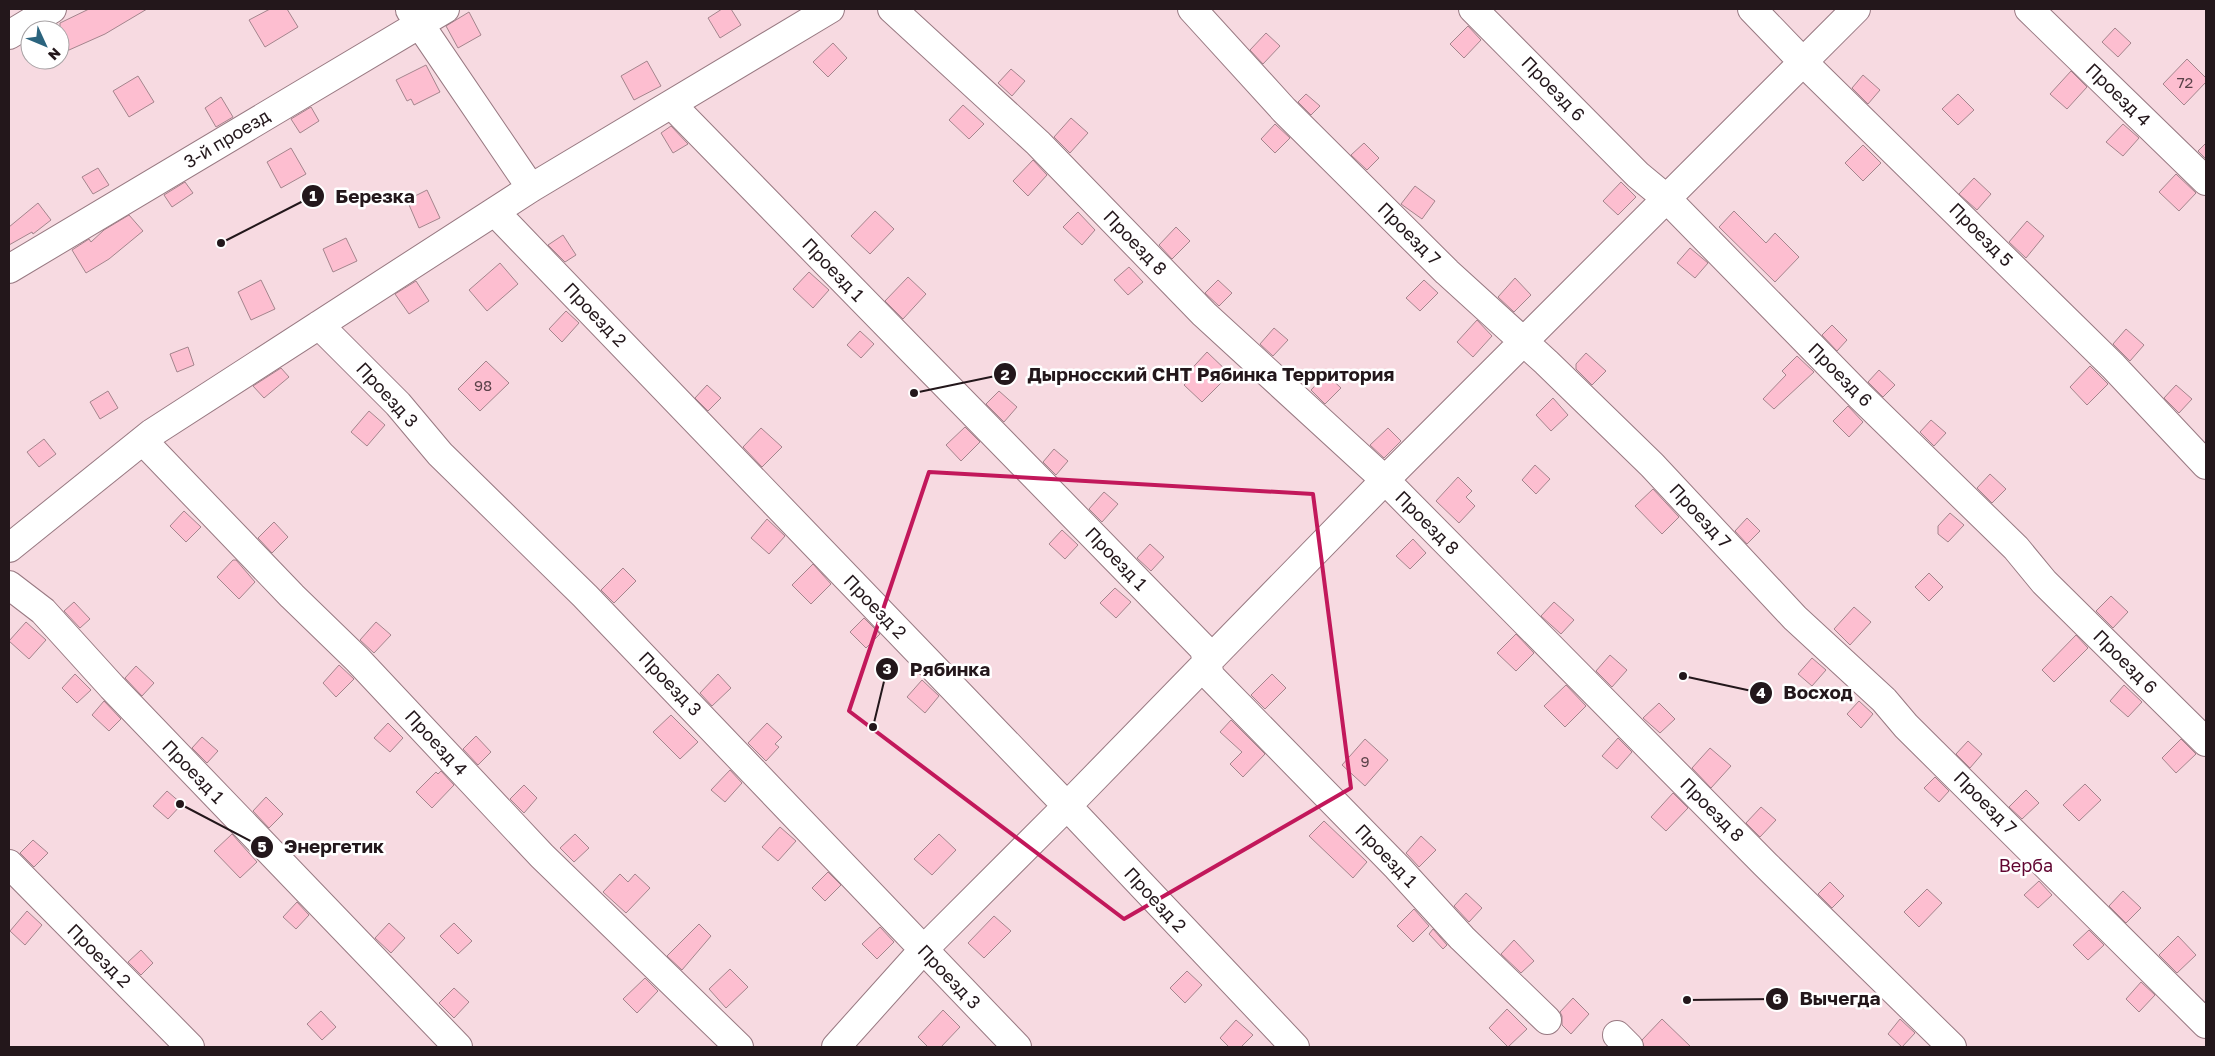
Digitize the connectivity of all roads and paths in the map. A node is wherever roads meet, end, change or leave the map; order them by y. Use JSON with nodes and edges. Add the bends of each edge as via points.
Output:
{"nodes":[{"id":1,"x":52,"y":9,"type":"edge"},
{"id":2,"x":445,"y":9,"type":"edge"},
{"id":3,"x":830,"y":9,"type":"edge"},
{"id":4,"x":892,"y":9,"type":"edge"},
{"id":5,"x":1192,"y":9,"type":"edge"},
{"id":6,"x":1472,"y":9,"type":"edge"},
{"id":7,"x":1752,"y":9,"type":"edge"},
{"id":8,"x":1856,"y":9,"type":"edge"},
{"id":9,"x":2030,"y":9,"type":"edge"},
{"id":10,"x":414,"y":17,"type":"edge"},
{"id":11,"x":9,"y":35,"type":"edge"},
{"id":12,"x":1804,"y":62,"type":"junction"},
{"id":13,"x":672,"y":105,"type":"junction"},
{"id":14,"x":2206,"y":181,"type":"edge"},
{"id":15,"x":531,"y":188,"type":"junction"},
{"id":16,"x":1667,"y":199,"type":"junction"},
{"id":17,"x":495,"y":212,"type":"junction"},
{"id":18,"x":9,"y":269,"type":"edge"},
{"id":19,"x":319,"y":325,"type":"junction"},
{"id":20,"x":1524,"y":341,"type":"junction"},
{"id":21,"x":152,"y":433,"type":"junction"},
{"id":22,"x":2206,"y":465,"type":"edge"},
{"id":23,"x":1385,"y":480,"type":"junction"},
{"id":24,"x":9,"y":548,"type":"edge"},
{"id":25,"x":9,"y":585,"type":"edge"},
{"id":26,"x":1207,"y":662,"type":"junction"},
{"id":27,"x":2206,"y":742,"type":"edge"},
{"id":28,"x":1067,"y":806,"type":"junction"},
{"id":29,"x":9,"y":864,"type":"edge"},
{"id":30,"x":923,"y":950,"type":"junction"},
{"id":31,"x":1547,"y":1020,"type":"dead end"},
{"id":32,"x":2206,"y":1024,"type":"edge"},
{"id":33,"x":190,"y":1047,"type":"edge"},
{"id":34,"x":458,"y":1047,"type":"edge"},
{"id":35,"x":739,"y":1047,"type":"edge"},
{"id":36,"x":836,"y":1047,"type":"edge"},
{"id":37,"x":1017,"y":1047,"type":"edge"},
{"id":38,"x":1295,"y":1047,"type":"edge"},
{"id":39,"x":1952,"y":1047,"type":"edge"}],
"edges":[{"from":1,"to":11,"type":"street"},
{"from":2,"to":10,"type":"street","name":"3-й проезд"},
{"from":3,"to":13,"type":"street"},
{"from":4,"to":23,"type":"street","name":"Проезд 8","via":[[1038,143],[1204,314]]},
{"from":5,"to":20,"type":"street","name":"Проезд 7","via":[[1292,117],[1447,272]]},
{"from":6,"to":16,"type":"street","name":"Проезд 6","via":[[1638,176]]},
{"from":7,"to":12,"type":"street","name":"Проезд 5"},
{"from":8,"to":12,"type":"street"},
{"from":9,"to":14,"type":"street","name":"Проезд 4"},
{"from":10,"to":15,"type":"street"},
{"from":10,"to":18,"type":"street","name":"3-й проезд"},
{"from":12,"to":16,"type":"street"},
{"from":12,"to":22,"type":"street","name":"Проезд 5","via":[[2113,366]]},
{"from":13,"to":15,"type":"street"},
{"from":13,"to":26,"type":"street","name":"Проезд 1","via":[[1204,649]]},
{"from":15,"to":17,"type":"street"},
{"from":16,"to":20,"type":"street"},
{"from":16,"to":27,"type":"street","name":"Проезд 6"},
{"from":17,"to":19,"type":"street"},
{"from":17,"to":28,"type":"street","name":"Проезд 2"},
{"from":19,"to":21,"type":"street"},
{"from":19,"to":30,"type":"street","name":"Проезд 3","via":[[398,404],[440,454],[585,596]]},
{"from":20,"to":23,"type":"street"},
{"from":20,"to":32,"type":"street","name":"Проезд 7","via":[[1652,465],[1795,618],[1884,700],[1906,726]]},
{"from":21,"to":24,"type":"street"},
{"from":21,"to":35,"type":"street","name":"Проезд 4","via":[[146,445],[357,659],[542,856]]},
{"from":23,"to":26,"type":"street"},
{"from":23,"to":39,"type":"street","name":"Проезд 8","via":[[1759,858]]},
{"from":25,"to":34,"type":"street","name":"Проезд 1","via":[[43,611]]},
{"from":26,"to":28,"type":"street"},
{"from":26,"to":31,"type":"street","name":"Проезд 1","via":[[1210,676],[1462,938]]},
{"from":28,"to":30,"type":"street"},
{"from":28,"to":38,"type":"street","name":"Проезд 2"},
{"from":29,"to":33,"type":"street","name":"Проезд 2"},
{"from":30,"to":36,"type":"street"},
{"from":30,"to":37,"type":"street","name":"Проезд 3"}]}
